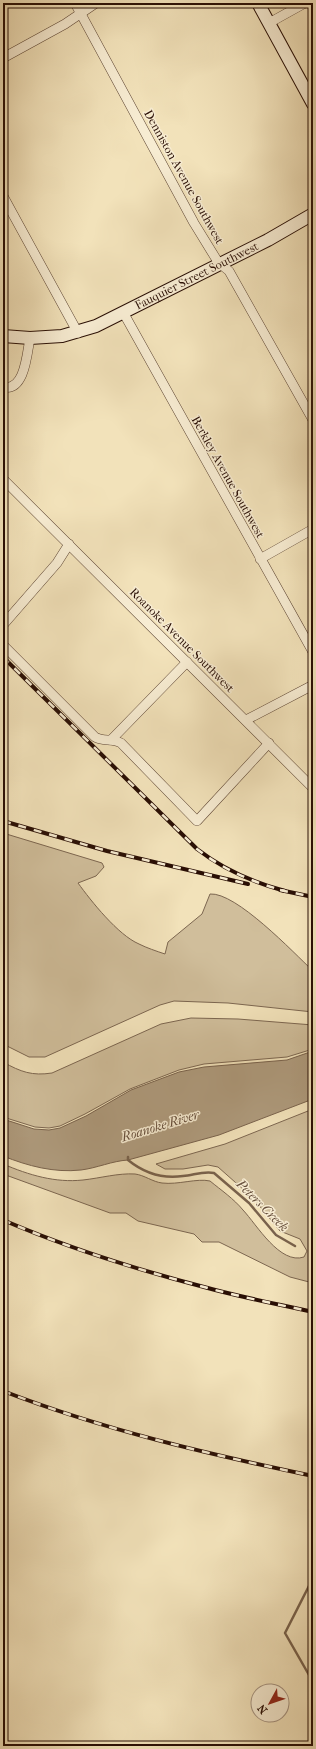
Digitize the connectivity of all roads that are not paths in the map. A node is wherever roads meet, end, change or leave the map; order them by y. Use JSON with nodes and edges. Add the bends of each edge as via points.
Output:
{"nodes":[{"id":1,"x":75,"y":3,"type":"edge"},
{"id":2,"x":96,"y":3,"type":"edge"},
{"id":3,"x":258,"y":3,"type":"edge"},
{"id":4,"x":306,"y":3,"type":"edge"},
{"id":5,"x":80,"y":13,"type":"junction"},
{"id":6,"x":269,"y":23,"type":"junction"},
{"id":7,"x":3,"y":58,"type":"edge"},
{"id":8,"x":313,"y":104,"type":"edge"},
{"id":9,"x":3,"y":196,"type":"edge"},
{"id":10,"x":313,"y":214,"type":"edge"},
{"id":11,"x":220,"y":264,"type":"junction"},
{"id":12,"x":123,"y":312,"type":"junction"},
{"id":13,"x":78,"y":332,"type":"junction"},
{"id":14,"x":3,"y":336,"type":"edge"},
{"id":15,"x":30,"y":338,"type":"junction"},
{"id":16,"x":3,"y":387,"type":"edge"},
{"id":17,"x":313,"y":420,"type":"edge"},
{"id":18,"x":3,"y":479,"type":"edge"},
{"id":19,"x":313,"y":529,"type":"edge"},
{"id":20,"x":70,"y":544,"type":"junction"},
{"id":21,"x":260,"y":559,"type":"junction"},
{"id":22,"x":3,"y":625,"type":"edge"},
{"id":23,"x":3,"y":645,"type":"edge"},
{"id":24,"x":313,"y":652,"type":"edge"},
{"id":25,"x":187,"y":662,"type":"junction"},
{"id":26,"x":313,"y":685,"type":"edge"},
{"id":27,"x":246,"y":720,"type":"junction"},
{"id":28,"x":111,"y":740,"type":"junction"},
{"id":29,"x":269,"y":743,"type":"junction"},
{"id":30,"x":313,"y":788,"type":"edge"}],
"edges":[{"from":1,"to":5,"type":"street","name":"Denniston Avenue Southwest"},
{"from":2,"to":5,"type":"street"},
{"from":3,"to":6,"type":"street"},
{"from":4,"to":6,"type":"street"},
{"from":5,"to":7,"type":"street"},
{"from":5,"to":11,"type":"street","name":"Denniston Avenue Southwest","via":[[194,223]]},
{"from":6,"to":8,"type":"street"},
{"from":9,"to":13,"type":"street"},
{"from":10,"to":11,"type":"street","name":"Fauquier Street Southwest"},
{"from":11,"to":12,"type":"street","name":"Fauquier Street Southwest"},
{"from":11,"to":17,"type":"street","name":"Denniston Avenue Southwest","via":[[229,271]]},
{"from":12,"to":13,"type":"street","name":"Fauquier Street Southwest"},
{"from":12,"to":21,"type":"street","name":"Berkley Avenue Southwest"},
{"from":13,"to":15,"type":"street","name":"Fauquier Street Southwest"},
{"from":14,"to":15,"type":"street","name":"Fauquier Street Southwest"},
{"from":15,"to":16,"type":"street","via":[[20,381],[12,388]]},
{"from":18,"to":20,"type":"street","name":"Roanoke Avenue Southwest"},
{"from":19,"to":21,"type":"street"},
{"from":20,"to":22,"type":"street","via":[[57,563]]},
{"from":20,"to":25,"type":"street","name":"Roanoke Avenue Southwest"},
{"from":21,"to":24,"type":"street","name":"Berkley Avenue Southwest"},
{"from":23,"to":28,"type":"street","via":[[95,736]]},
{"from":25,"to":27,"type":"street","name":"Roanoke Avenue Southwest"},
{"from":25,"to":28,"type":"street"},
{"from":26,"to":27,"type":"street"},
{"from":27,"to":29,"type":"street","name":"Roanoke Avenue Southwest"},
{"from":28,"to":29,"type":"street","via":[[121,743],[196,821]]},
{"from":29,"to":30,"type":"street","name":"Roanoke Avenue Southwest"}]}
